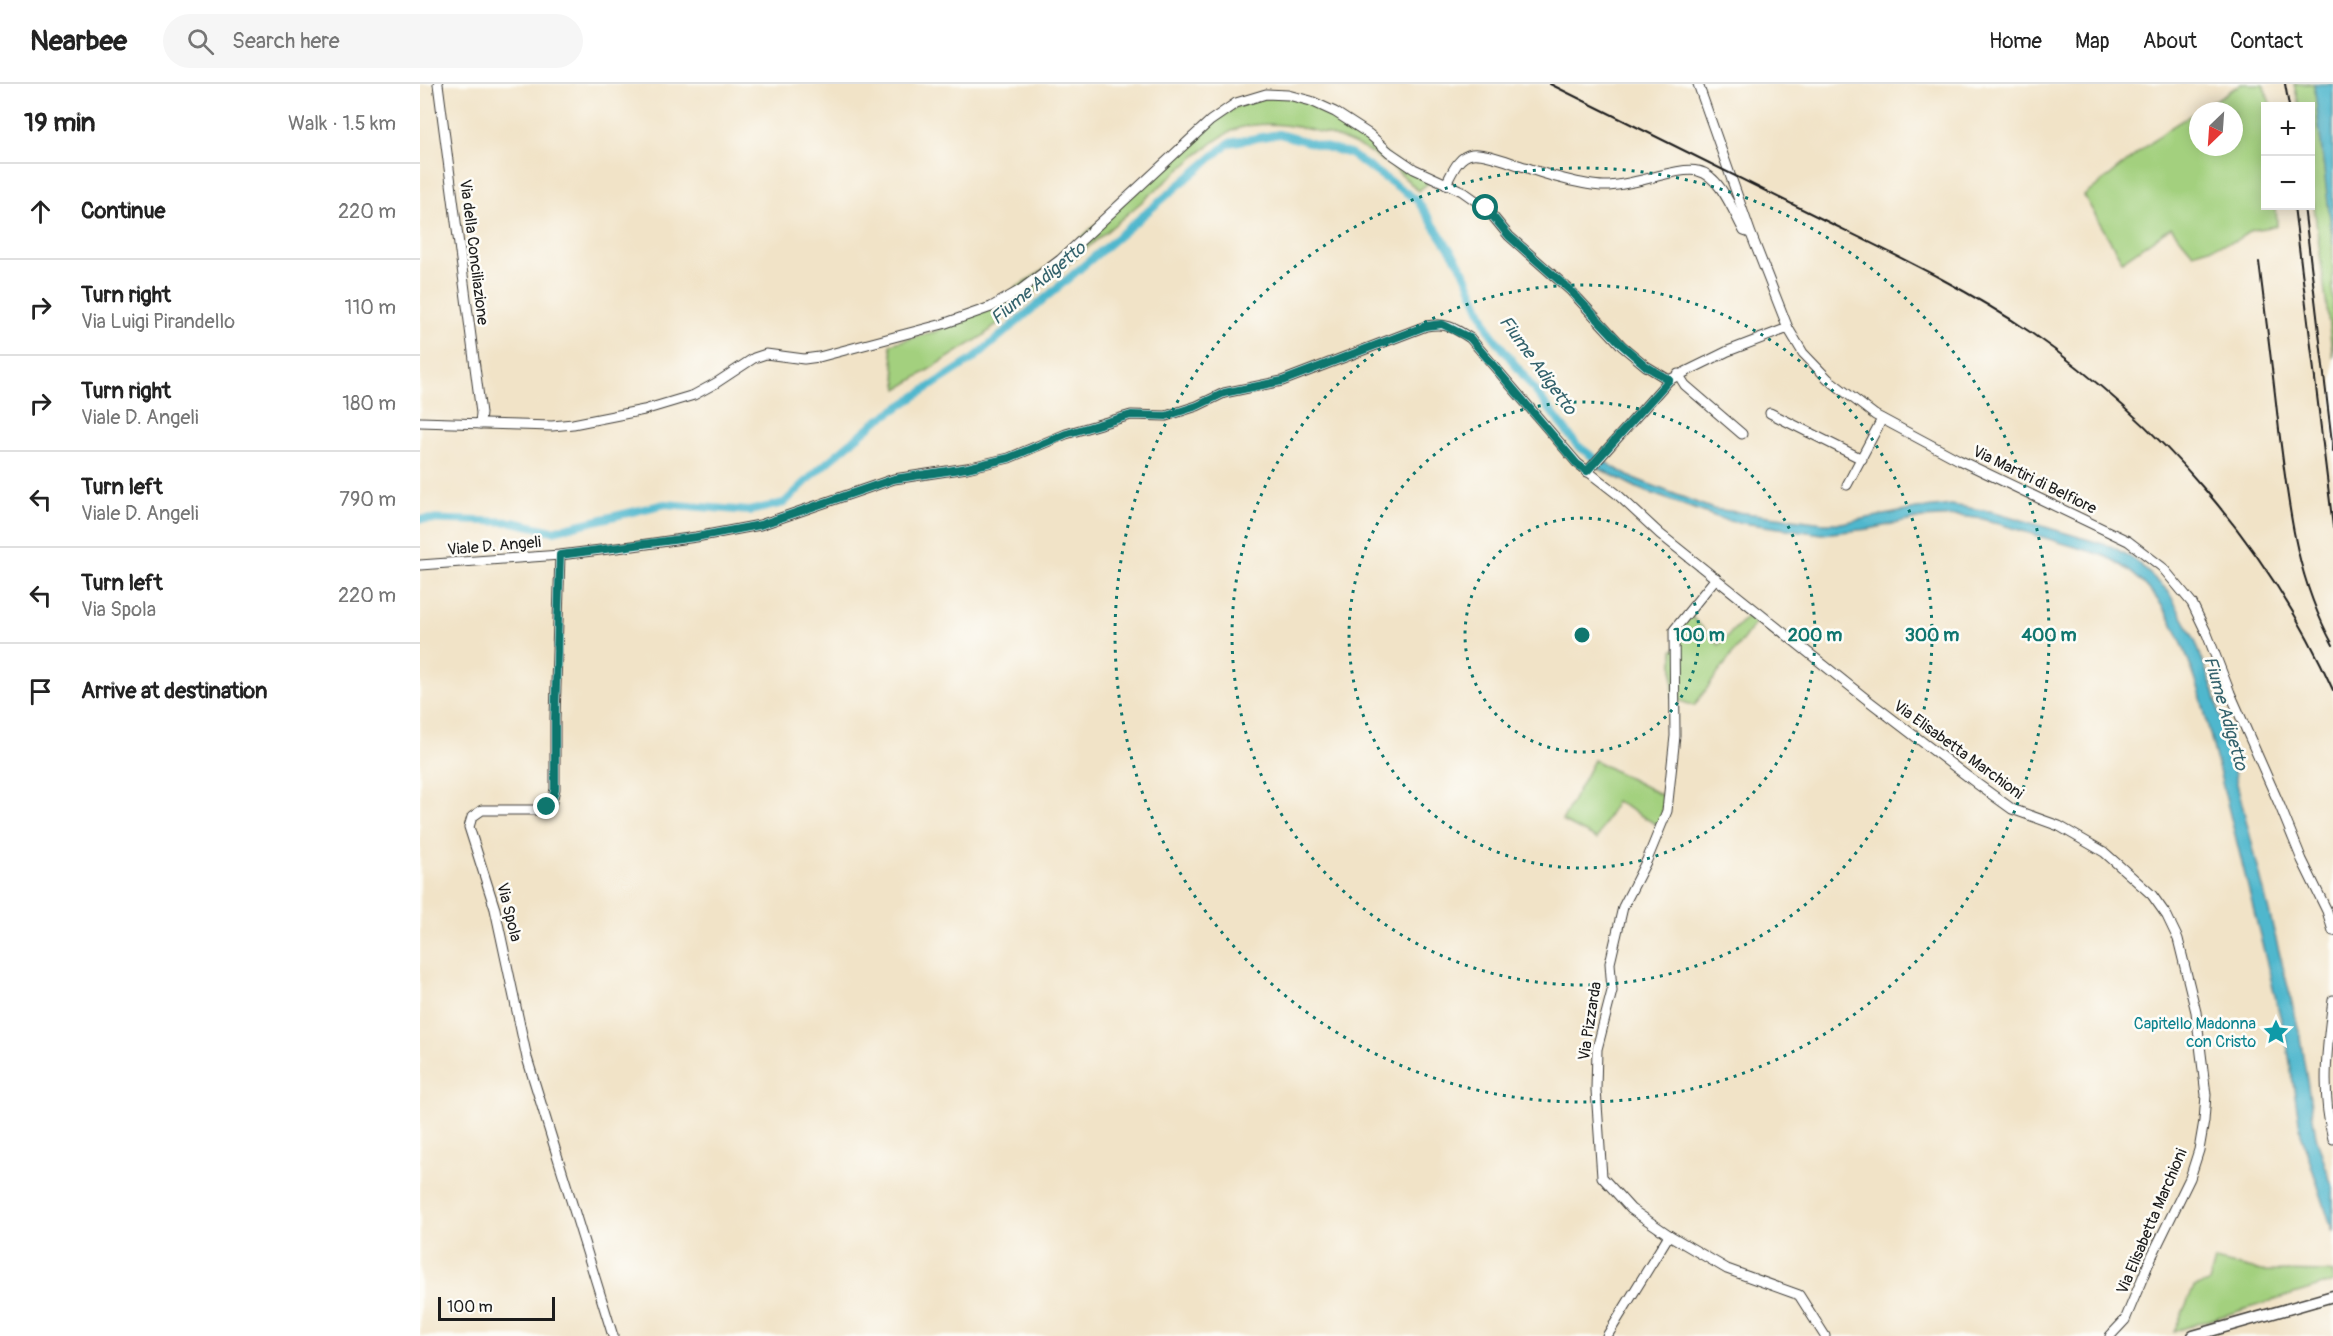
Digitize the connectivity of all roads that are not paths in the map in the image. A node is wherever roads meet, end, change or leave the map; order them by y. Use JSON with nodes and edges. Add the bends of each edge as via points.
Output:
{"nodes":[{"id":1,"x":438,"y":84,"type":"edge"},
{"id":2,"x":1698,"y":84,"type":"edge"},
{"id":3,"x":1446,"y":184,"type":"junction"},
{"id":4,"x":1751,"y":234,"type":"junction"},
{"id":5,"x":1788,"y":328,"type":"junction"},
{"id":6,"x":1673,"y":377,"type":"junction"},
{"id":7,"x":1770,"y":413,"type":"dead end"},
{"id":8,"x":1882,"y":419,"type":"junction"},
{"id":9,"x":420,"y":422,"type":"edge"},
{"id":10,"x":480,"y":424,"type":"junction"},
{"id":11,"x":1742,"y":434,"type":"dead end"},
{"id":12,"x":1862,"y":459,"type":"junction"},
{"id":13,"x":1589,"y":469,"type":"junction"},
{"id":14,"x":1846,"y":485,"type":"dead end"},
{"id":15,"x":560,"y":555,"type":"junction"},
{"id":16,"x":420,"y":565,"type":"edge"},
{"id":17,"x":1716,"y":578,"type":"junction"},
{"id":18,"x":2333,"y":931,"type":"edge"},
{"id":19,"x":2333,"y":1000,"type":"edge"},
{"id":20,"x":2333,"y":1139,"type":"edge"},
{"id":21,"x":1669,"y":1235,"type":"junction"},
{"id":22,"x":2333,"y":1296,"type":"edge"},
{"id":23,"x":613,"y":1336,"type":"edge"},
{"id":24,"x":1607,"y":1336,"type":"edge"},
{"id":25,"x":1825,"y":1336,"type":"edge"},
{"id":26,"x":2110,"y":1336,"type":"edge"},
{"id":27,"x":2193,"y":1336,"type":"edge"}],
"edges":[{"from":1,"to":10,"type":"street","name":"Via della Conciliazione"},
{"from":2,"to":4,"type":"street","name":"Via Martiri di Belfiore"},
{"from":3,"to":4,"type":"street","via":[[1458,161],[1472,154],[1603,186],[1700,171],[1719,184],[1744,231]]},
{"from":3,"to":6,"type":"street","via":[[1486,208],[1509,236],[1646,366]]},
{"from":3,"to":10,"type":"street","via":[[1414,169],[1335,112],[1311,101],[1266,94],[1236,103],[1210,121],[1060,260],[991,307],[819,357],[765,354],[694,395],[644,410],[552,426]]},
{"from":4,"to":5,"type":"street","name":"Via Martiri di Belfiore"},
{"from":5,"to":6,"type":"street"},
{"from":5,"to":8,"type":"street","name":"Via Martiri di Belfiore","via":[[1803,353],[1828,379]]},
{"from":6,"to":11,"type":"street"},
{"from":6,"to":13,"type":"street"},
{"from":7,"to":12,"type":"street"},
{"from":8,"to":12,"type":"street"},
{"from":8,"to":18,"type":"street","name":"Via Martiri di Belfiore","via":[[2128,541],[2162,567],[2192,603],[2208,634]]},
{"from":9,"to":10,"type":"street"},
{"from":12,"to":14,"type":"street"},
{"from":13,"to":15,"type":"street","name":"Viale D. Angeli","via":[[1577,464],[1470,338],[1442,324],[1426,326],[1282,381],[1224,393],[1166,416],[1131,415],[1066,434],[1009,458],[894,479],[760,525]]},
{"from":13,"to":17,"type":"street","name":"Via Elisabetta Marchioni"},
{"from":15,"to":16,"type":"street","name":"Viale D. Angeli"},
{"from":15,"to":23,"type":"street","name":"Via Spola","via":[[552,802],[540,810],[482,810],[472,817],[469,827],[495,909],[527,1058]]},
{"from":17,"to":21,"type":"street","name":"Via Pizzarda","via":[[1674,630],[1675,736],[1667,810],[1623,908],[1610,963],[1612,991],[1597,1049],[1602,1178],[1631,1209]]},
{"from":17,"to":26,"type":"street","name":"Via Elisabetta Marchioni","via":[[2012,809],[2059,826],[2104,852],[2152,895],[2167,916],[2178,939],[2196,1012],[2205,1077],[2204,1121],[2190,1178],[2125,1320]]},
{"from":19,"to":20,"type":"street","via":[[2325,1082]]},
{"from":21,"to":24,"type":"street"},
{"from":21,"to":25,"type":"street","name":"Via Pizzarda","via":[[1727,1269],[1799,1295]]},
{"from":22,"to":27,"type":"main road"}]}
